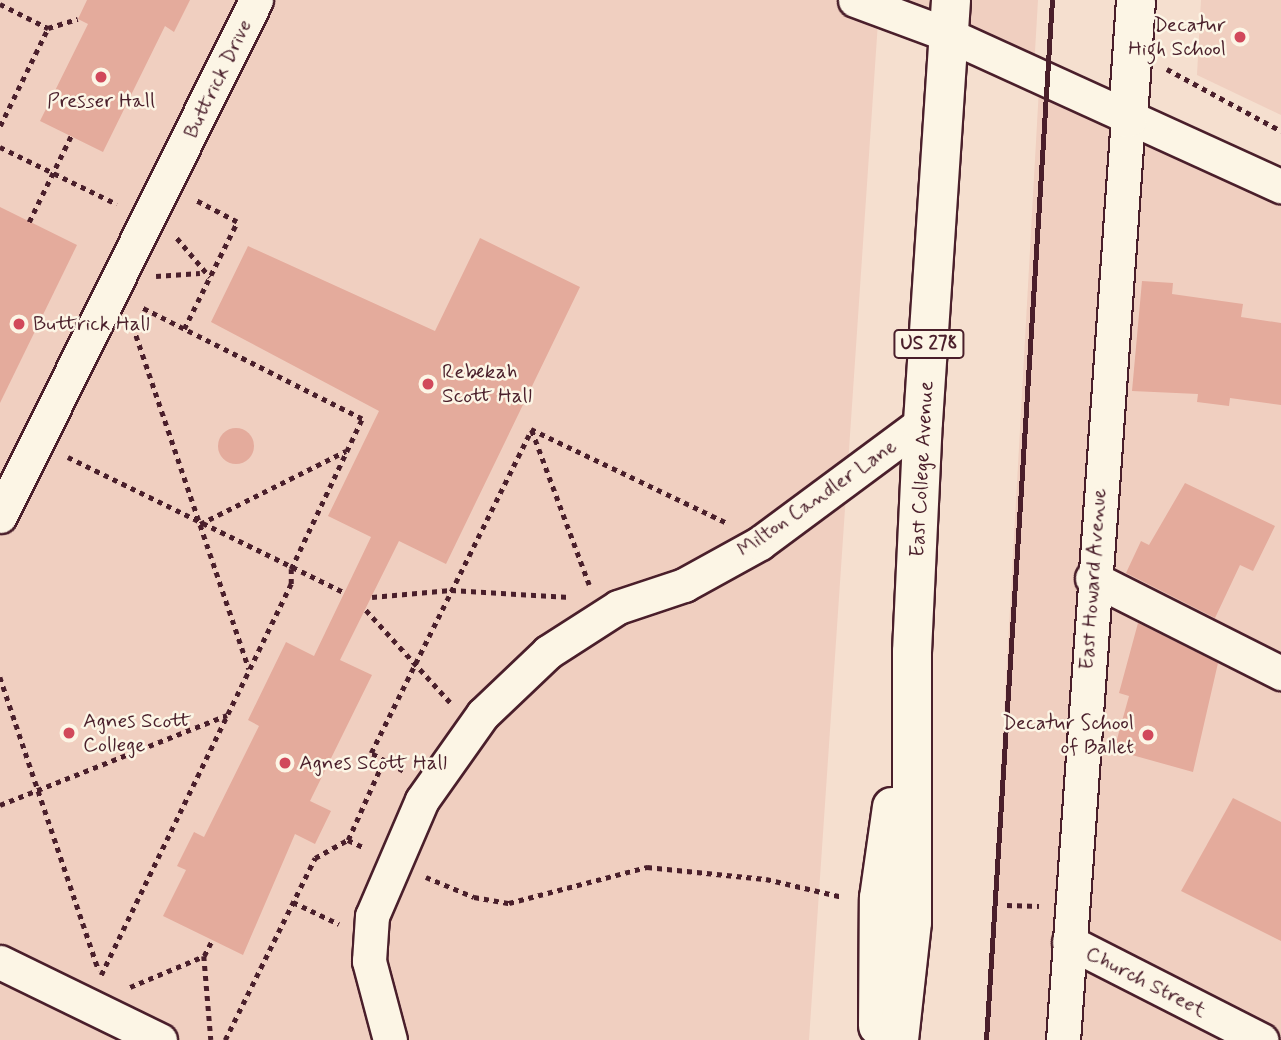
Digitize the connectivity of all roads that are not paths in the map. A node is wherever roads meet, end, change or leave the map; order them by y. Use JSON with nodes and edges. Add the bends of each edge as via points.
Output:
{"nodes":[{"id":1,"x":257,"y":0,"type":"edge"},
{"id":2,"x":855,"y":0,"type":"edge"},
{"id":3,"x":1136,"y":0,"type":"edge"},
{"id":4,"x":950,"y":18,"type":"edge"},
{"id":5,"x":1128,"y":118,"type":"junction"},
{"id":6,"x":1281,"y":186,"type":"edge"},
{"id":7,"x":923,"y":422,"type":"junction"},
{"id":8,"x":0,"y":516,"type":"edge"},
{"id":9,"x":1092,"y":578,"type":"junction"},
{"id":10,"x":912,"y":652,"type":"junction"},
{"id":11,"x":1281,"y":673,"type":"edge"},
{"id":12,"x":1069,"y":942,"type":"junction"},
{"id":13,"x":0,"y":962,"type":"edge"},
{"id":14,"x":160,"y":1040,"type":"edge"},
{"id":15,"x":390,"y":1040,"type":"edge"},
{"id":16,"x":878,"y":1040,"type":"edge"},
{"id":17,"x":899,"y":1040,"type":"edge"},
{"id":18,"x":1063,"y":1040,"type":"edge"},
{"id":19,"x":1261,"y":1040,"type":"edge"}],
"edges":[{"from":1,"to":8,"type":"street","name":"Buttrick Drive","via":[[164,182],[117,295]]},
{"from":2,"to":4,"type":"street"},
{"from":3,"to":5,"type":"main road"},
{"from":4,"to":5,"type":"street","via":[[1046,78]]},
{"from":4,"to":7,"type":"main road","name":"East College Avenue","number":"US 278"},
{"from":5,"to":6,"type":"street"},
{"from":5,"to":9,"type":"street","name":"East Howard Avenue"},
{"from":7,"to":10,"type":"main road","name":"East College Avenue","number":"US 278"},
{"from":7,"to":15,"type":"street","name":"Milton Candler Lane","via":[[760,542],[684,585],[618,607],[548,652],[483,714],[422,800],[390,862],[372,916],[369,961]]},
{"from":9,"to":11,"type":"street"},
{"from":9,"to":12,"type":"street","name":"East Howard Avenue"},
{"from":10,"to":16,"type":"main road","name":"East College Avenue","number":"US 278","via":[[879,898]]},
{"from":10,"to":17,"type":"main road","name":"East College Avenue","number":"US 278","via":[[912,922]]},
{"from":12,"to":18,"type":"street","name":"East Howard Avenue"},
{"from":12,"to":19,"type":"street","name":"Church Street"},
{"from":13,"to":14,"type":"street","via":[[94,990]]}]}
